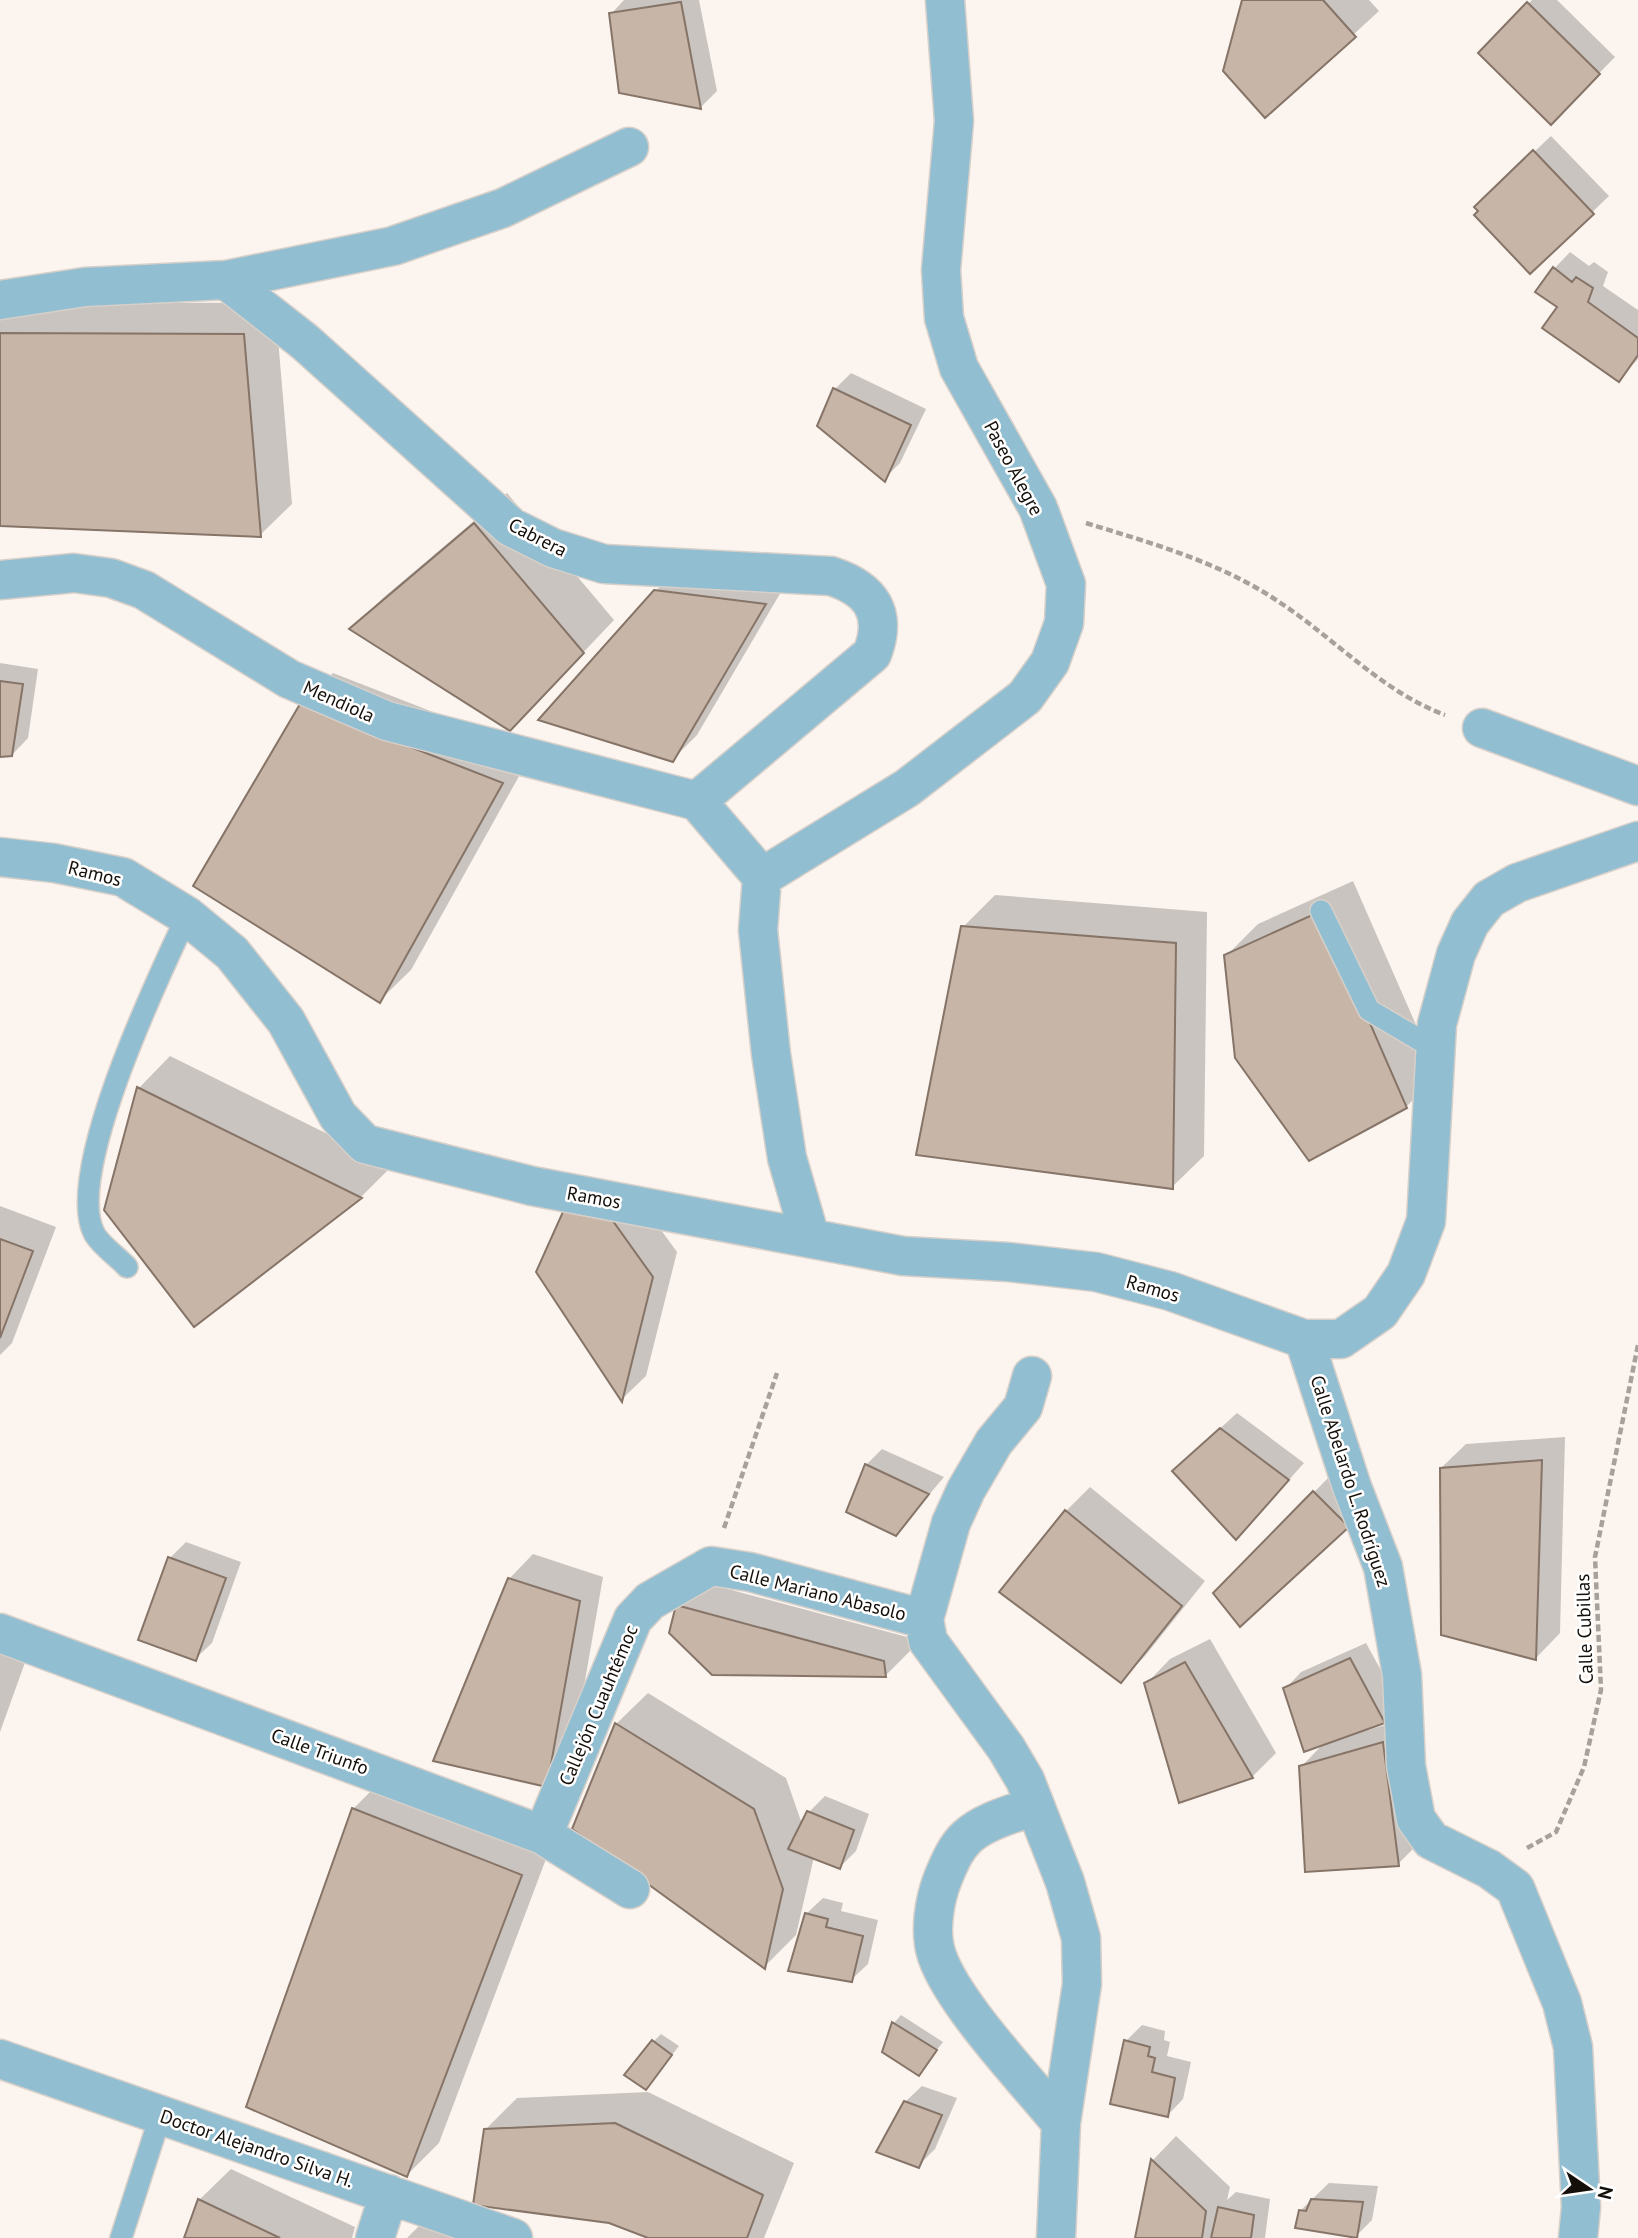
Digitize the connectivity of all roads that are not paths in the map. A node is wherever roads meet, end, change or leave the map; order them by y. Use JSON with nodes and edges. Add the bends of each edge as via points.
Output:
{"nodes":[{"id":1,"x":945,"y":0,"type":"edge"},
{"id":2,"x":629,"y":147,"type":"dead end"},
{"id":3,"x":226,"y":280,"type":"junction"},
{"id":4,"x":0,"y":300,"type":"edge"},
{"id":5,"x":0,"y":580,"type":"edge"},
{"id":6,"x":1482,"y":728,"type":"road end"},
{"id":7,"x":1638,"y":786,"type":"edge"},
{"id":8,"x":697,"y":801,"type":"junction"},
{"id":9,"x":1638,"y":841,"type":"edge"},
{"id":10,"x":0,"y":857,"type":"edge"},
{"id":11,"x":762,"y":877,"type":"junction"},
{"id":12,"x":1321,"y":911,"type":"dead end"},
{"id":13,"x":187,"y":916,"type":"junction"},
{"id":14,"x":1435,"y":1049,"type":"junction"},
{"id":15,"x":810,"y":1237,"type":"junction"},
{"id":16,"x":127,"y":1267,"type":"dead end"},
{"id":17,"x":1304,"y":1339,"type":"junction"},
{"id":18,"x":1032,"y":1376,"type":"dead end"},
{"id":19,"x":711,"y":1566,"type":"joint"},
{"id":20,"x":925,"y":1619,"type":"junction"},
{"id":21,"x":0,"y":1633,"type":"edge"},
{"id":22,"x":1034,"y":1806,"type":"junction"},
{"id":23,"x":543,"y":1835,"type":"junction"},
{"id":24,"x":630,"y":1889,"type":"dead end"},
{"id":25,"x":0,"y":2059,"type":"edge"},
{"id":26,"x":161,"y":2114,"type":"junction"},
{"id":27,"x":1061,"y":2123,"type":"junction"},
{"id":28,"x":389,"y":2194,"type":"junction"},
{"id":29,"x":121,"y":2238,"type":"edge"},
{"id":30,"x":375,"y":2238,"type":"edge"},
{"id":31,"x":513,"y":2238,"type":"edge"},
{"id":32,"x":1056,"y":2238,"type":"edge"},
{"id":33,"x":1578,"y":2238,"type":"edge"}],
"edges":[{"from":1,"to":11,"type":"street","name":"Paseo Alegre","via":[[954,121],[941,270],[944,318],[959,368],[1038,508],[1066,584],[1064,623],[1050,662],[1026,696],[907,788]]},
{"from":2,"to":3,"type":"street","via":[[503,208],[393,246]]},
{"from":3,"to":4,"type":"street","via":[[85,287]]},
{"from":3,"to":8,"type":"street","name":"Cabrera","via":[[305,342],[511,527],[552,548],[604,564],[831,576],[853,583],[868,596],[877,615],[878,638],[872,654]]},
{"from":5,"to":8,"type":"street","name":"Mendiola","via":[[74,573],[111,578],[144,590],[289,679],[387,721]]},
{"from":6,"to":7,"type":"street"},
{"from":8,"to":11,"type":"street"},
{"from":9,"to":14,"type":"street","via":[[1517,883],[1489,898],[1470,923],[1456,954]]},
{"from":10,"to":13,"type":"street","name":"Ramos","via":[[122,877]]},
{"from":11,"to":15,"type":"street","via":[[758,930],[771,1054],[787,1158]]},
{"from":12,"to":14,"type":"lane","via":[[1369,1010]]},
{"from":13,"to":15,"type":"street","name":"Ramos","via":[[232,953],[286,1021],[338,1116],[365,1143],[532,1186]]},
{"from":13,"to":16,"type":"lane","via":[[136,1027],[95,1147],[88,1207],[94,1234]]},
{"from":14,"to":17,"type":"street","via":[[1426,1221],[1406,1274],[1380,1312],[1341,1339]]},
{"from":15,"to":17,"type":"street","name":"Ramos","via":[[903,1256],[1096,1272],[1170,1291]]},
{"from":17,"to":33,"type":"street","name":"Calle Abelardo L. Rodríguez","via":[[1383,1567],[1402,1675],[1406,1766],[1416,1819],[1431,1840],[1489,1869],[1515,1888],[1562,2003],[1570,2036],[1581,2207]]},
{"from":18,"to":20,"type":"street","name":"Calle Mariano Abasolo","via":[[1023,1407],[994,1442],[951,1523]]},
{"from":19,"to":20,"type":"street","name":"Calle Mariano Abasolo","via":[[750,1572]]},
{"from":19,"to":23,"type":"street","name":"Callejón Cuauhtémoc","via":[[650,1601],[633,1619]]},
{"from":20,"to":22,"type":"street","name":"Calle Mariano Abasolo","via":[[928,1641],[1006,1748]]},
{"from":21,"to":23,"type":"street","name":"Calle Triunfo"},
{"from":22,"to":27,"type":"street","name":"Calle Mariano Abasolo","via":[[1065,1882],[1081,1938],[1082,1984]]},
{"from":22,"to":27,"type":"street","via":[[967,1837],[940,1886],[933,1922],[937,1956],[961,1999]]},
{"from":23,"to":24,"type":"street","name":"Calle Triunfo"},
{"from":25,"to":26,"type":"street","name":"Doctor Alejandro Silva H."},
{"from":26,"to":28,"type":"street","name":"Doctor Alejandro Silva H."},
{"from":26,"to":29,"type":"lane"},
{"from":27,"to":32,"type":"street","name":"Calle Mariano Abasolo"},
{"from":28,"to":30,"type":"street"},
{"from":28,"to":31,"type":"street","name":"Doctor Alejandro Silva H."}]}
